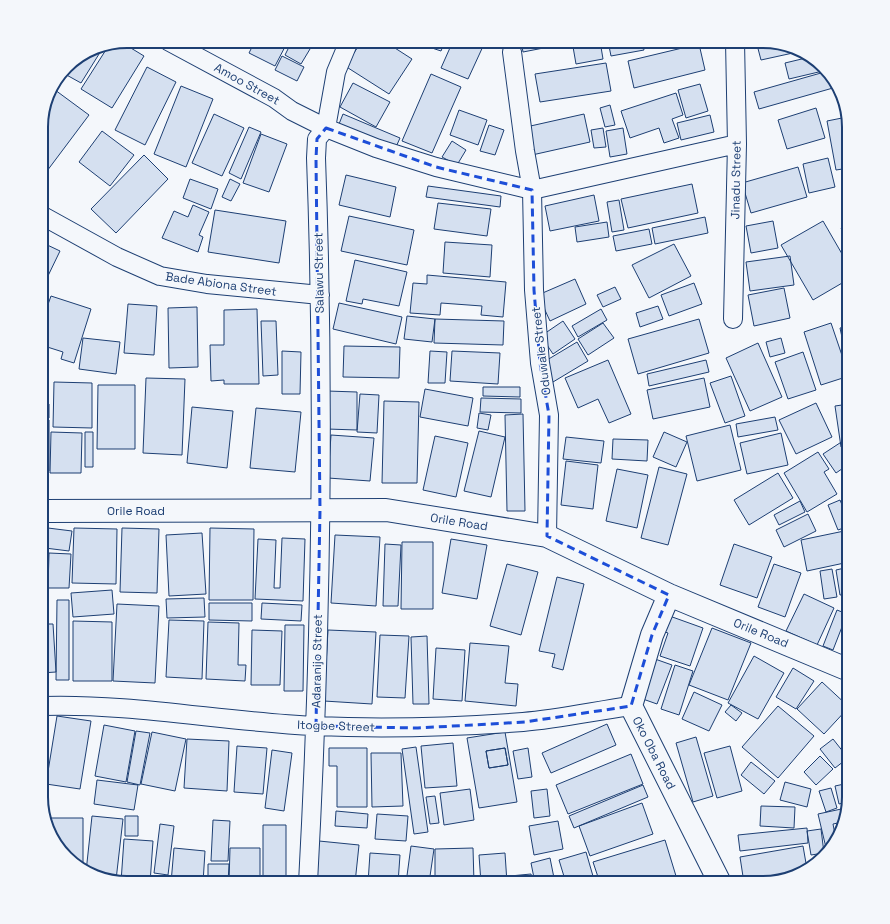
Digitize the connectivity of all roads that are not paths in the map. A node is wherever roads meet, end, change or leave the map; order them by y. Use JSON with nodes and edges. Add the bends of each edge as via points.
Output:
{"nodes":[{"id":1,"x":181,"y":48,"type":"edge"},
{"id":2,"x":346,"y":48,"type":"edge"},
{"id":3,"x":735,"y":48,"type":"edge"},
{"id":4,"x":512,"y":52,"type":"dead end"},
{"id":5,"x":326,"y":128,"type":"junction"},
{"id":6,"x":737,"y":144,"type":"junction"},
{"id":7,"x":532,"y":190,"type":"junction"},
{"id":8,"x":48,"y":219,"type":"edge"},
{"id":9,"x":320,"y":296,"type":"junction"},
{"id":10,"x":733,"y":319,"type":"dead end"},
{"id":11,"x":320,"y":510,"type":"junction"},
{"id":12,"x":48,"y":511,"type":"edge"},
{"id":13,"x":547,"y":536,"type":"junction"},
{"id":14,"x":669,"y":595,"type":"junction"},
{"id":15,"x":842,"y":667,"type":"edge"},
{"id":16,"x":48,"y":706,"type":"edge"},
{"id":17,"x":631,"y":706,"type":"junction"},
{"id":18,"x":316,"y":726,"type":"junction"},
{"id":19,"x":308,"y":876,"type":"edge"},
{"id":20,"x":716,"y":876,"type":"edge"}],
"edges":[{"from":1,"to":5,"type":"street","name":"Amoo Street"},
{"from":2,"to":5,"type":"street","name":"Salawu Street","via":[[336,72]]},
{"from":3,"to":6,"type":"street","name":"Jinadu Street"},
{"from":4,"to":7,"type":"street","name":"Oduwale Street"},
{"from":5,"to":7,"type":"street","name":"Amoo Street","via":[[376,148],[436,167]]},
{"from":5,"to":9,"type":"street","name":"Salawu Street","via":[[317,139],[316,158]]},
{"from":6,"to":7,"type":"street"},
{"from":6,"to":10,"type":"street","name":"Jinadu Street"},
{"from":7,"to":13,"type":"street","name":"Oduwale Street","via":[[534,290],[540,363],[549,415]]},
{"from":8,"to":9,"type":"street","name":"Bade Abiona Street","via":[[117,257],[160,276],[207,284]]},
{"from":9,"to":11,"type":"street","name":"Salawu Street"},
{"from":11,"to":12,"type":"street","name":"Orile Road"},
{"from":11,"to":13,"type":"street","name":"Orile Road","via":[[386,510]]},
{"from":11,"to":18,"type":"street","name":"Adaranijo Street"},
{"from":13,"to":14,"type":"street","name":"Orile Road"},
{"from":14,"to":15,"type":"street","name":"Orile Road"},
{"from":14,"to":17,"type":"street","name":"Oko Oba Road","via":[[652,635]]},
{"from":16,"to":18,"type":"street","name":"Itogbe Street","via":[[83,705]]},
{"from":17,"to":18,"type":"street","name":"Itogbe Street","via":[[517,722],[418,728]]},
{"from":17,"to":20,"type":"street","name":"Oko Oba Road"},
{"from":18,"to":19,"type":"street","name":"Adaranijo Street"}]}
